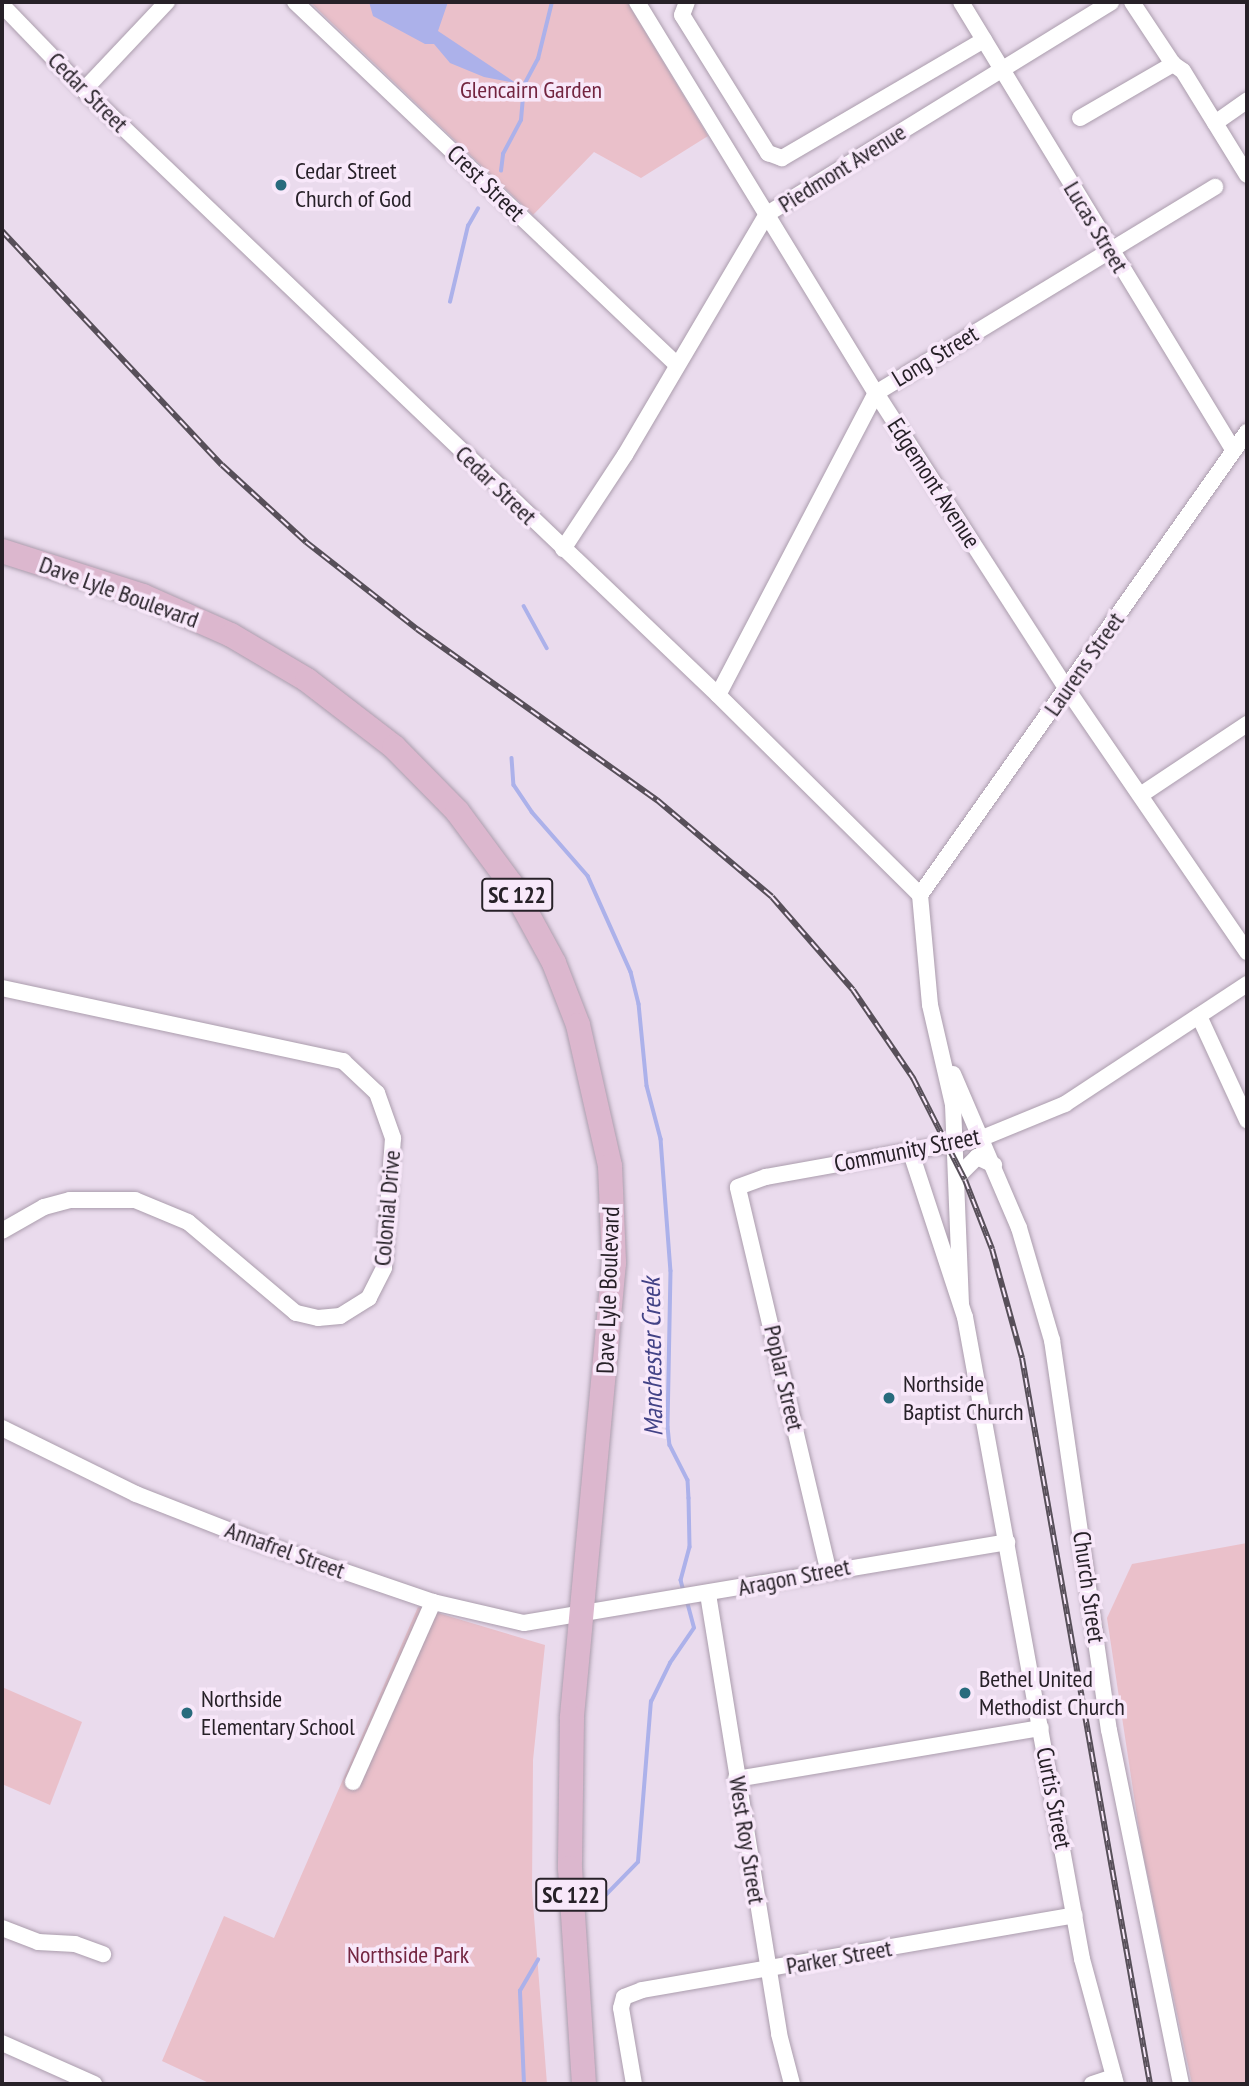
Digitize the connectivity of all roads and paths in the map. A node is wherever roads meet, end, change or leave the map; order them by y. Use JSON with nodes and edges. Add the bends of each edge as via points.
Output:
{"nodes":[{"id":1,"x":167,"y":2,"type":"edge"},
{"id":2,"x":295,"y":2,"type":"edge"},
{"id":3,"x":637,"y":2,"type":"edge"},
{"id":4,"x":687,"y":2,"type":"edge"},
{"id":5,"x":961,"y":2,"type":"edge"},
{"id":6,"x":1132,"y":2,"type":"edge"},
{"id":7,"x":1102,"y":4,"type":"edge"},
{"id":8,"x":2,"y":5,"type":"edge"},
{"id":9,"x":984,"y":40,"type":"junction"},
{"id":10,"x":1173,"y":64,"type":"junction"},
{"id":11,"x":1002,"y":68,"type":"junction"},
{"id":12,"x":84,"y":90,"type":"junction"},
{"id":13,"x":1247,"y":102,"type":"edge"},
{"id":14,"x":1080,"y":118,"type":"dead end"},
{"id":15,"x":1215,"y":123,"type":"junction"},
{"id":16,"x":1247,"y":175,"type":"edge"},
{"id":17,"x":1215,"y":187,"type":"dead end"},
{"id":18,"x":766,"y":215,"type":"junction"},
{"id":19,"x":1108,"y":250,"type":"junction"},
{"id":20,"x":676,"y":363,"type":"junction"},
{"id":21,"x":876,"y":393,"type":"junction"},
{"id":22,"x":1247,"y":432,"type":"edge"},
{"id":23,"x":1234,"y":452,"type":"junction"},
{"id":24,"x":563,"y":549,"type":"junction"},
{"id":25,"x":2,"y":551,"type":"edge"},
{"id":26,"x":1067,"y":689,"type":"junction"},
{"id":27,"x":718,"y":695,"type":"junction"},
{"id":28,"x":1247,"y":724,"type":"edge"},
{"id":29,"x":1142,"y":794,"type":"junction"},
{"id":30,"x":920,"y":895,"type":"junction"},
{"id":31,"x":1247,"y":952,"type":"edge"},
{"id":32,"x":1247,"y":985,"type":"edge"},
{"id":33,"x":2,"y":988,"type":"edge"},
{"id":34,"x":1199,"y":1016,"type":"junction"},
{"id":35,"x":944,"y":1055,"type":"junction"},
{"id":36,"x":953,"y":1105,"type":"junction"},
{"id":37,"x":1247,"y":1120,"type":"edge"},
{"id":38,"x":982,"y":1138,"type":"junction"},
{"id":39,"x":955,"y":1144,"type":"junction"},
{"id":40,"x":910,"y":1150,"type":"junction"},
{"id":41,"x":994,"y":1165,"type":"junction"},
{"id":42,"x":956,"y":1178,"type":"junction"},
{"id":43,"x":738,"y":1187,"type":"joint"},
{"id":44,"x":2,"y":1231,"type":"edge"},
{"id":45,"x":961,"y":1304,"type":"junction"},
{"id":46,"x":2,"y":1420,"type":"edge"},
{"id":47,"x":7,"y":1431,"type":"edge"},
{"id":48,"x":1007,"y":1542,"type":"junction"},
{"id":49,"x":828,"y":1569,"type":"junction"},
{"id":50,"x":693,"y":1596,"type":"junction"},
{"id":51,"x":433,"y":1602,"type":"junction"},
{"id":52,"x":582,"y":1614,"type":"junction"},
{"id":53,"x":1041,"y":1728,"type":"junction"},
{"id":54,"x":736,"y":1779,"type":"junction"},
{"id":55,"x":353,"y":1782,"type":"dead end"},
{"id":56,"x":1075,"y":1915,"type":"junction"},
{"id":57,"x":2,"y":1927,"type":"edge"},
{"id":58,"x":103,"y":1954,"type":"dead end"},
{"id":59,"x":768,"y":1969,"type":"junction"},
{"id":60,"x":2,"y":2043,"type":"edge"},
{"id":61,"x":1115,"y":2080,"type":"edge"},
{"id":62,"x":94,"y":2084,"type":"edge"},
{"id":63,"x":584,"y":2084,"type":"edge"},
{"id":64,"x":634,"y":2084,"type":"edge"},
{"id":65,"x":792,"y":2084,"type":"edge"},
{"id":66,"x":1092,"y":2084,"type":"edge"},
{"id":67,"x":1181,"y":2084,"type":"edge"}],
"edges":[{"from":1,"to":12,"type":"street"},
{"from":2,"to":20,"type":"street","name":"Crest Street"},
{"from":3,"to":18,"type":"street","name":"Edgemont Avenue"},
{"from":4,"to":9,"type":"street","via":[[682,15],[768,153],[782,158]]},
{"from":5,"to":9,"type":"street","name":"Lucas Street"},
{"from":6,"to":10,"type":"street"},
{"from":7,"to":11,"type":"street","name":"Piedmont Avenue"},
{"from":8,"to":12,"type":"street","name":"Cedar Street"},
{"from":9,"to":11,"type":"street","name":"Lucas Street"},
{"from":10,"to":14,"type":"street"},
{"from":10,"to":15,"type":"street","via":[[1183,71]]},
{"from":11,"to":18,"type":"street","name":"Piedmont Avenue"},
{"from":11,"to":19,"type":"street","name":"Lucas Street"},
{"from":12,"to":24,"type":"street","name":"Cedar Street"},
{"from":13,"to":15,"type":"street"},
{"from":15,"to":16,"type":"street"},
{"from":17,"to":19,"type":"street","name":"Long Street"},
{"from":18,"to":20,"type":"street","name":"Piedmont Avenue"},
{"from":18,"to":21,"type":"street","name":"Edgemont Avenue"},
{"from":19,"to":21,"type":"street","name":"Long Street"},
{"from":19,"to":23,"type":"street","name":"Lucas Street"},
{"from":20,"to":24,"type":"street","name":"Piedmont Avenue","via":[[625,455]]},
{"from":21,"to":26,"type":"street","name":"Edgemont Avenue"},
{"from":21,"to":27,"type":"street","name":"Long Street"},
{"from":22,"to":23,"type":"street","name":"Laurens Street"},
{"from":23,"to":26,"type":"street","name":"Laurens Street"},
{"from":24,"to":27,"type":"street","name":"Cedar Street"},
{"from":25,"to":52,"type":"main road","name":"Dave Lyle Boulevard","number":"SC 122","via":[[183,612],[269,657],[334,699],[394,747],[457,811],[534,923],[578,1025],[592,1071],[614,1214],[611,1311]]},
{"from":26,"to":29,"type":"street","name":"Edgemont Avenue"},
{"from":26,"to":30,"type":"street","name":"Laurens Street"},
{"from":27,"to":30,"type":"street","name":"Cedar Street"},
{"from":28,"to":29,"type":"street"},
{"from":29,"to":31,"type":"street","name":"Edgemont Avenue"},
{"from":30,"to":35,"type":"street","name":"Curtis Street","via":[[929,994]]},
{"from":32,"to":34,"type":"street","name":"Community Street"},
{"from":33,"to":44,"type":"street","name":"Colonial Drive","via":[[343,1061],[377,1093],[393,1138],[384,1268],[369,1298],[340,1316],[296,1313],[187,1222],[135,1200],[85,1197],[57,1203]]},
{"from":34,"to":37,"type":"street"},
{"from":34,"to":38,"type":"street","name":"Community Street","via":[[1065,1104]]},
{"from":35,"to":36,"type":"street","name":"Curtis Street"},
{"from":35,"to":38,"type":"street","name":"Church Street"},
{"from":36,"to":38,"type":"street","via":[[965,1131]]},
{"from":36,"to":39,"type":"street","name":"Curtis Street"},
{"from":38,"to":39,"type":"street","name":"Community Street"},
{"from":38,"to":41,"type":"street","name":"Church Street"},
{"from":38,"to":42,"type":"street","via":[[964,1156]]},
{"from":39,"to":40,"type":"street","name":"Community Street"},
{"from":39,"to":42,"type":"street","name":"Curtis Street"},
{"from":40,"to":43,"type":"street","name":"Community Street","via":[[766,1177]]},
{"from":40,"to":45,"type":"street","name":"Curtis Street"},
{"from":41,"to":42,"type":"street","via":[[977,1157]]},
{"from":41,"to":67,"type":"street","name":"Church Street","via":[[1026,1248],[1052,1340],[1111,1744]]},
{"from":42,"to":45,"type":"street","name":"Curtis Street"},
{"from":43,"to":49,"type":"street","name":"Poplar Street"},
{"from":45,"to":48,"type":"street","name":"Curtis Street"},
{"from":46,"to":47,"type":"street"},
{"from":47,"to":51,"type":"street","name":"Annafrel Street","via":[[161,1504]]},
{"from":48,"to":49,"type":"street","name":"Aragon Street"},
{"from":48,"to":53,"type":"street","name":"Curtis Street"},
{"from":49,"to":50,"type":"street","name":"Aragon Street"},
{"from":50,"to":52,"type":"street","name":"Aragon Street"},
{"from":50,"to":54,"type":"street","name":"West Roy Street"},
{"from":51,"to":52,"type":"street","name":"Annafrel Street","via":[[524,1623]]},
{"from":51,"to":55,"type":"street"},
{"from":52,"to":63,"type":"main road","name":"Dave Lyle Boulevard","number":"SC 122","via":[[572,1718],[569,1868]]},
{"from":53,"to":54,"type":"street"},
{"from":53,"to":56,"type":"street","name":"Curtis Street"},
{"from":54,"to":59,"type":"street","name":"West Roy Street"},
{"from":56,"to":59,"type":"street","name":"Parker Street"},
{"from":56,"to":61,"type":"street","name":"Curtis Street"},
{"from":57,"to":58,"type":"street","via":[[38,1942],[75,1944]]},
{"from":59,"to":64,"type":"street","name":"Parker Street","via":[[624,1997]]},
{"from":59,"to":65,"type":"street","name":"West Roy Street"},
{"from":60,"to":62,"type":"street"},
{"from":61,"to":66,"type":"street"}]}
